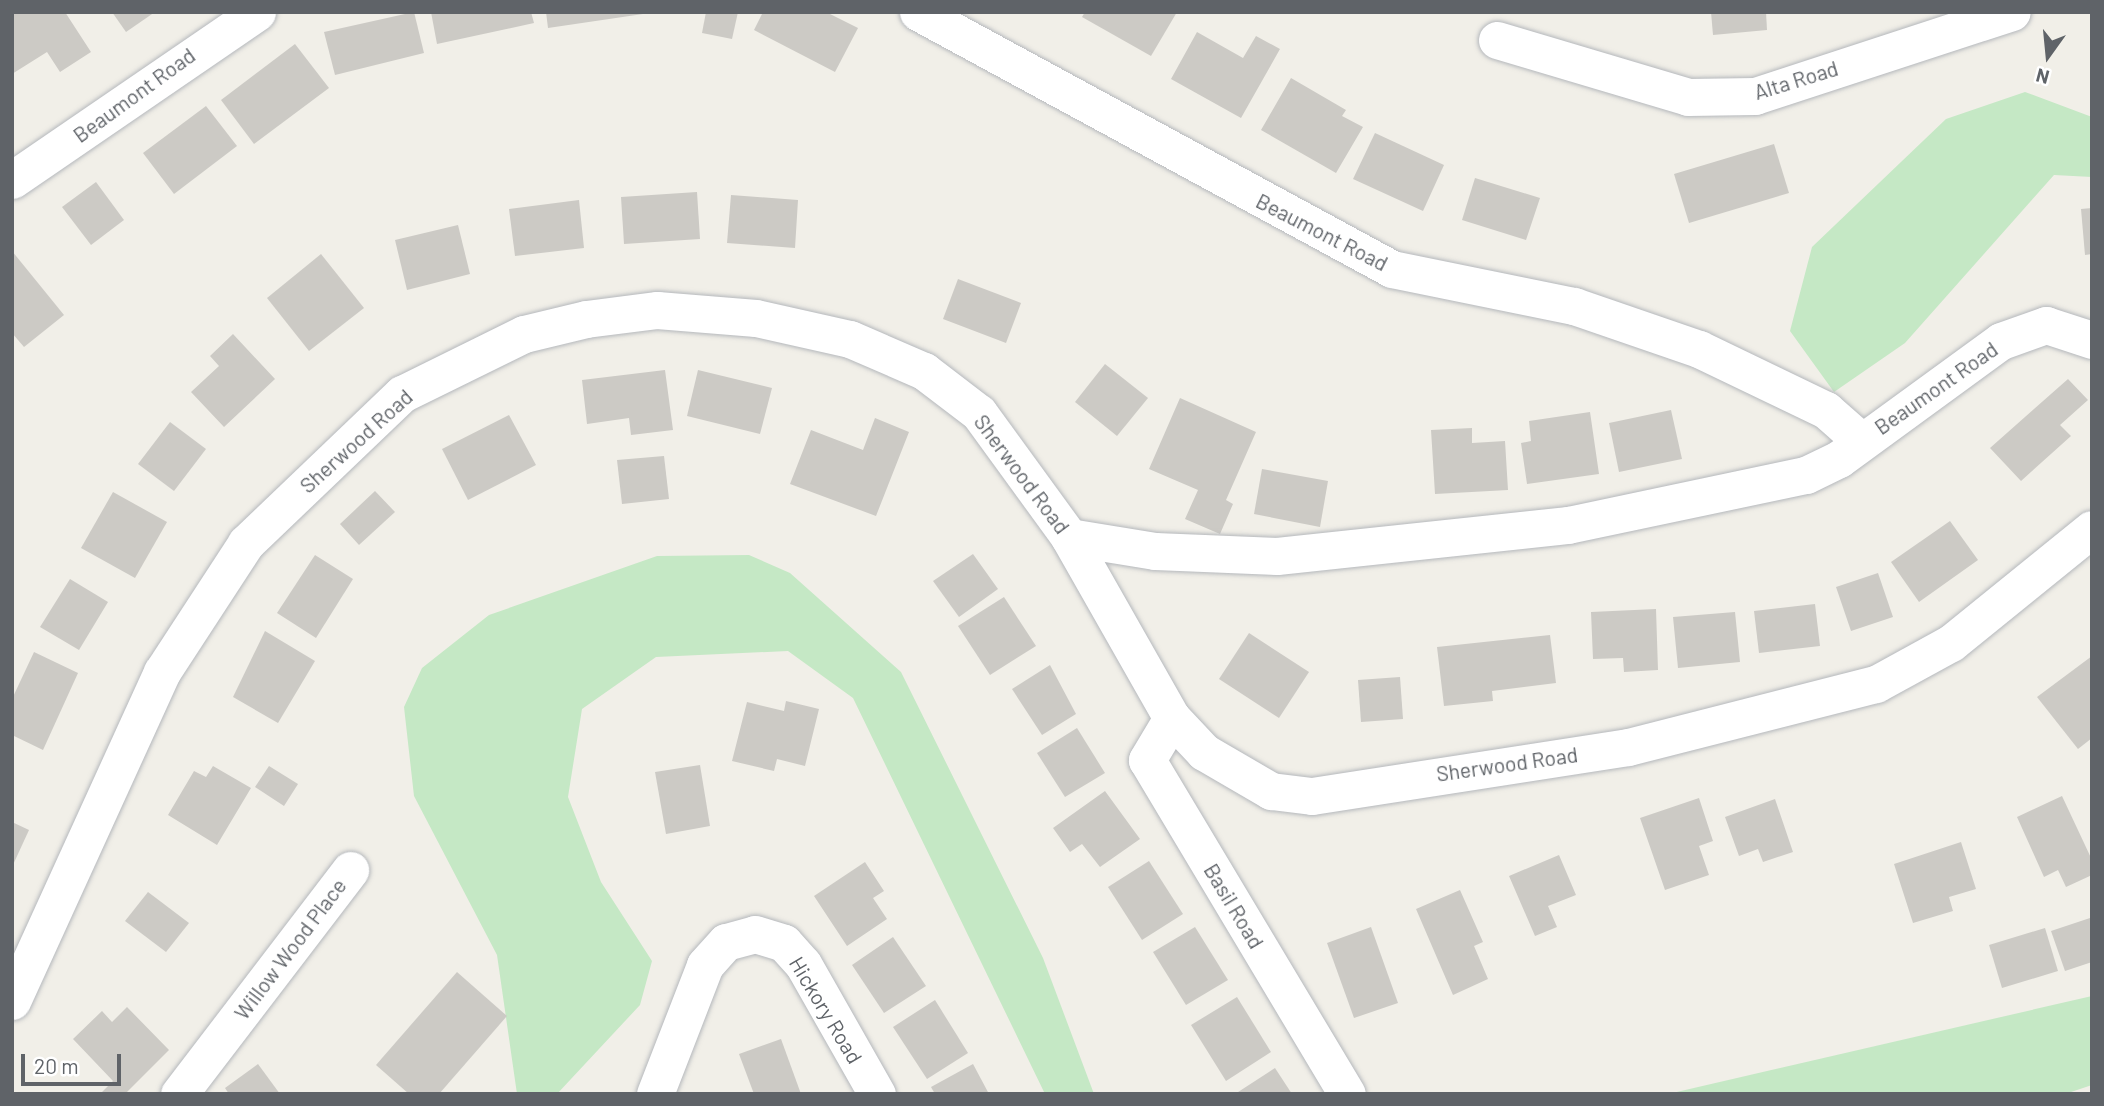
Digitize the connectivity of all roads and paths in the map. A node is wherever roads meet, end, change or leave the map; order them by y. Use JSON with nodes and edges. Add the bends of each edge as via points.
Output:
{"nodes":[{"id":1,"x":257,"y":12,"type":"edge"},
{"id":2,"x":918,"y":12,"type":"edge"},
{"id":3,"x":2012,"y":12,"type":"edge"},
{"id":4,"x":1497,"y":40,"type":"dead end"},
{"id":5,"x":12,"y":180,"type":"edge"},
{"id":6,"x":2092,"y":340,"type":"edge"},
{"id":7,"x":1861,"y":441,"type":"junction"},
{"id":8,"x":2092,"y":529,"type":"edge"},
{"id":9,"x":1069,"y":537,"type":"junction"},
{"id":10,"x":1172,"y":718,"type":"junction"},
{"id":11,"x":350,"y":870,"type":"dead end"},
{"id":12,"x":12,"y":1001,"type":"edge"},
{"id":13,"x":179,"y":1094,"type":"edge"},
{"id":14,"x":656,"y":1094,"type":"edge"},
{"id":15,"x":877,"y":1094,"type":"edge"},
{"id":16,"x":1347,"y":1094,"type":"edge"}],
"edges":[{"from":1,"to":5,"type":"street","name":"Beaumont Road"},
{"from":2,"to":7,"type":"street","name":"Beaumont Road","via":[[1392,269],[1574,306],[1699,349],[1826,410]]},
{"from":3,"to":4,"type":"street","name":"Alta Road","via":[[1755,96],[1688,97]]},
{"from":6,"to":7,"type":"street","name":"Beaumont Road","via":[[2046,325],[2001,341]]},
{"from":7,"to":9,"type":"street","name":"Beaumont Road","via":[[1806,475],[1568,525],[1277,556],[1155,551]]},
{"from":8,"to":10,"type":"street","name":"Sherwood Road","via":[[1951,643],[1876,684],[1628,747],[1312,796],[1271,791],[1240,777]]},
{"from":9,"to":10,"type":"street","name":"Sherwood Road"},
{"from":9,"to":12,"type":"street","name":"Sherwood Road","via":[[979,413],[924,370],[850,339],[744,316],[657,310],[524,334],[462,361],[402,394],[246,543],[162,673]]},
{"from":10,"to":16,"type":"street","name":"Basil Road","via":[[1147,760]]},
{"from":11,"to":13,"type":"street","name":"Willow Wood Place"},
{"from":14,"to":15,"type":"street","name":"Hickory Road","via":[[705,965],[726,942],[755,934],[784,943],[803,964]]}]}
